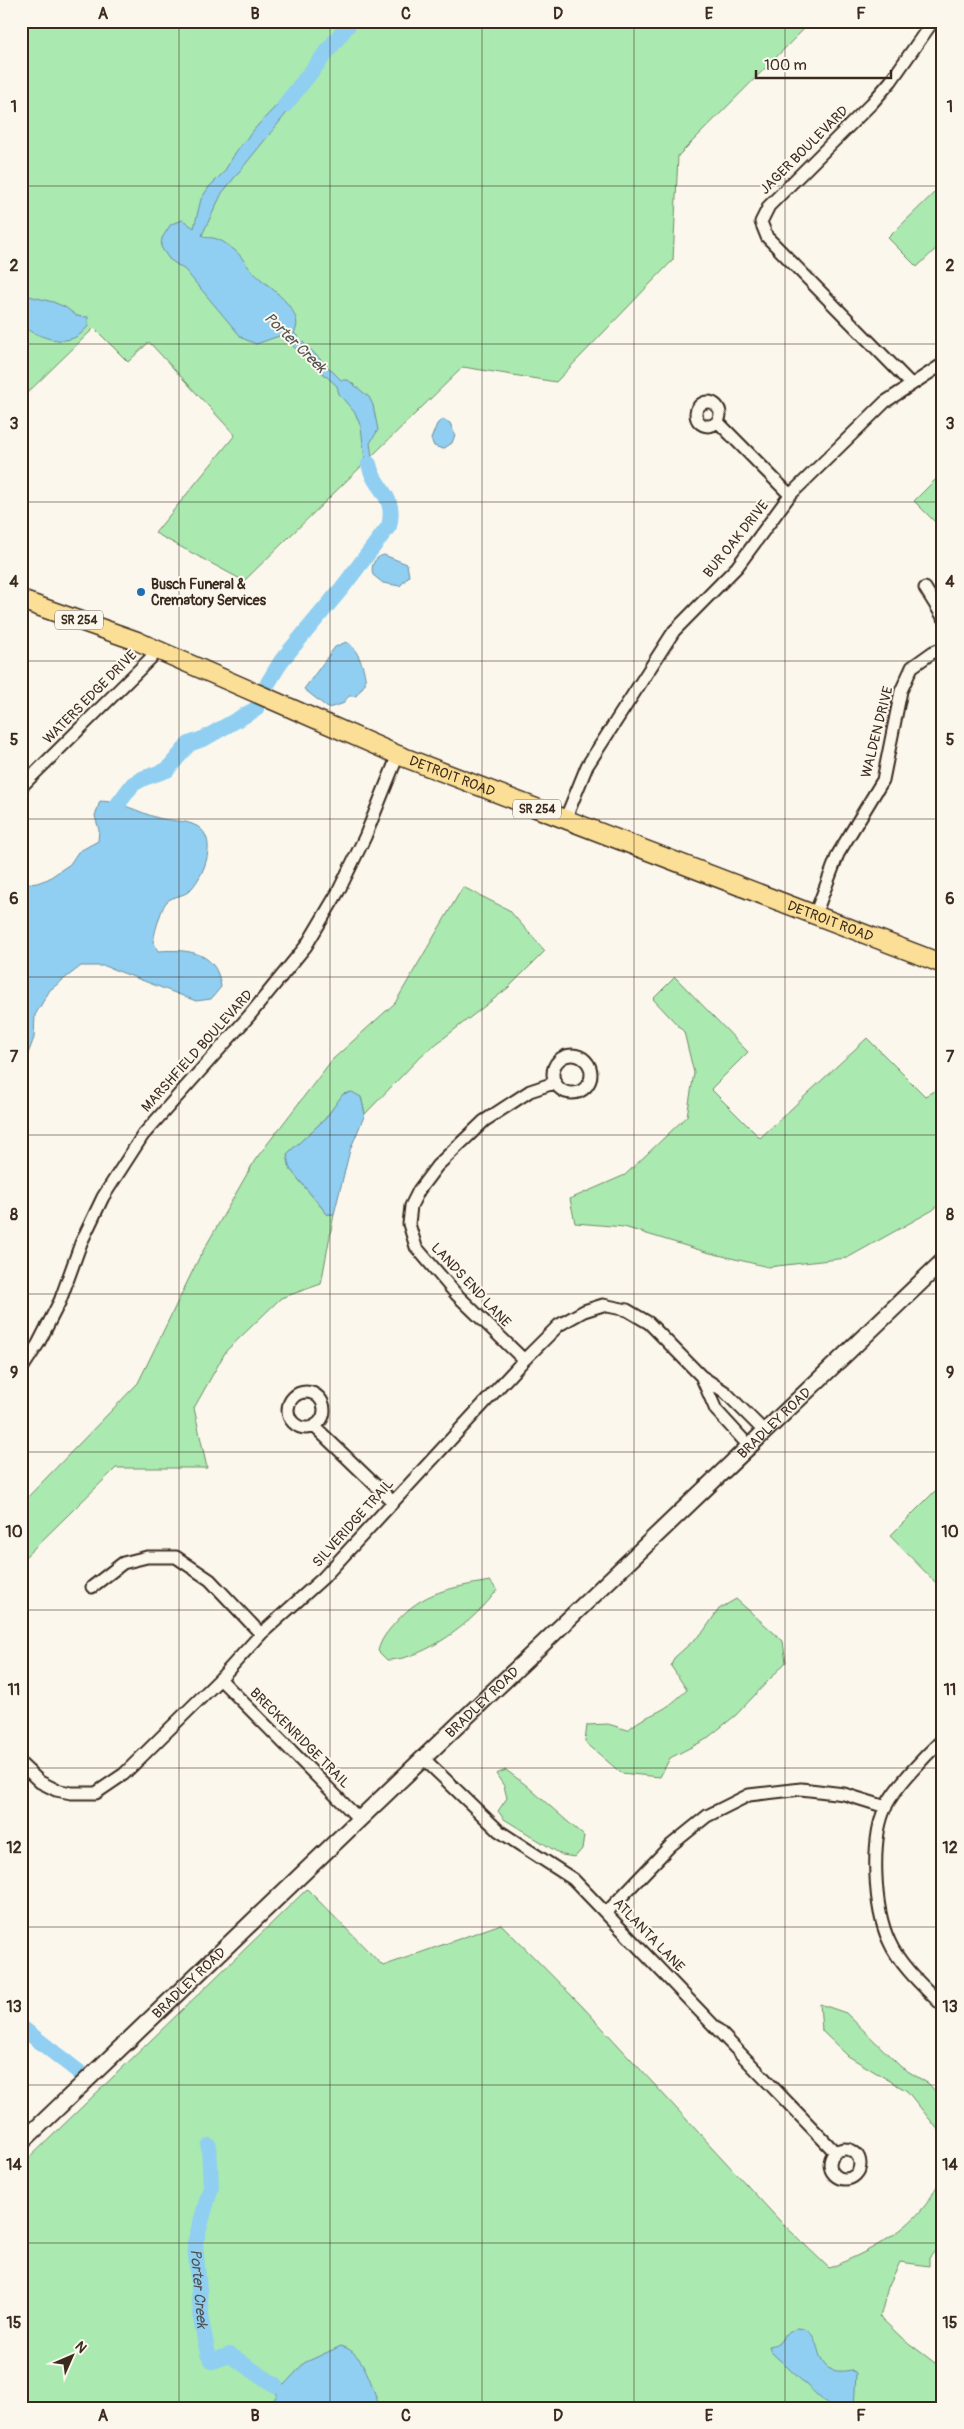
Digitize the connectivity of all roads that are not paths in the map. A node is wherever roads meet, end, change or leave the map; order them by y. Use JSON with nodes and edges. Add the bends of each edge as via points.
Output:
{"nodes":[{"id":1,"x":933,"y":21,"type":"edge"},
{"id":2,"x":943,"y":364,"type":"edge"},
{"id":3,"x":911,"y":384,"type":"junction"},
{"id":4,"x":718,"y":422,"type":"dead end"},
{"id":5,"x":790,"y":495,"type":"junction"},
{"id":6,"x":925,"y":588,"type":"dead end"},
{"id":7,"x":21,"y":600,"type":"edge"},
{"id":8,"x":943,"y":617,"type":"edge"},
{"id":9,"x":943,"y":648,"type":"edge"},
{"id":10,"x":159,"y":650,"type":"junction"},
{"id":11,"x":398,"y":755,"type":"junction"},
{"id":12,"x":21,"y":787,"type":"edge"},
{"id":13,"x":565,"y":820,"type":"junction"},
{"id":14,"x":815,"y":915,"type":"junction"},
{"id":15,"x":943,"y":964,"type":"edge"},
{"id":16,"x":554,"y":1083,"type":"dead end"},
{"id":17,"x":943,"y":1261,"type":"edge"},
{"id":18,"x":524,"y":1360,"type":"junction"},
{"id":19,"x":21,"y":1370,"type":"edge"},
{"id":20,"x":701,"y":1376,"type":"junction"},
{"id":21,"x":314,"y":1426,"type":"dead end"},
{"id":22,"x":764,"y":1431,"type":"junction"},
{"id":23,"x":749,"y":1446,"type":"junction"},
{"id":24,"x":394,"y":1502,"type":"junction"},
{"id":25,"x":92,"y":1587,"type":"dead end"},
{"id":26,"x":261,"y":1634,"type":"junction"},
{"id":27,"x":220,"y":1679,"type":"junction"},
{"id":28,"x":942,"y":1741,"type":"edge"},
{"id":29,"x":423,"y":1758,"type":"junction"},
{"id":30,"x":21,"y":1764,"type":"edge"},
{"id":31,"x":886,"y":1807,"type":"junction"},
{"id":32,"x":359,"y":1819,"type":"junction"},
{"id":33,"x":607,"y":1912,"type":"junction"},
{"id":34,"x":943,"y":2006,"type":"edge"},
{"id":35,"x":21,"y":2143,"type":"edge"},
{"id":36,"x":835,"y":2152,"type":"dead end"}],
"edges":[{"from":1,"to":3,"type":"street","name":"JAGER BOULEVARD","via":[[881,93],[769,206],[761,222],[767,237]]},
{"from":2,"to":3,"type":"street","name":"BUR OAK DRIVE"},
{"from":3,"to":5,"type":"street","name":"BUR OAK DRIVE","via":[[880,407]]},
{"from":4,"to":5,"type":"street"},
{"from":5,"to":13,"type":"street","name":"BUR OAK DRIVE","via":[[737,566],[665,642],[587,766]]},
{"from":6,"to":8,"type":"street"},
{"from":7,"to":10,"type":"main road","name":"DETROIT ROAD","number":"SR 254"},
{"from":9,"to":14,"type":"street","name":"WALDEN DRIVE","via":[[912,667],[901,691],[883,780],[838,854]]},
{"from":10,"to":11,"type":"main road","name":"DETROIT ROAD","number":"SR 254"},
{"from":10,"to":12,"type":"street","name":"WATERS EDGE DRIVE"},
{"from":11,"to":13,"type":"main road","name":"DETROIT ROAD","number":"SR 254"},
{"from":11,"to":19,"type":"street","name":"MARSHFIELD BOULEVARD","via":[[365,837],[306,946],[249,1016],[143,1135],[103,1197],[81,1243],[60,1301]]},
{"from":13,"to":14,"type":"main road","name":"DETROIT ROAD","number":"SR 254"},
{"from":14,"to":15,"type":"main road","name":"DETROIT ROAD","number":"SR 254"},
{"from":16,"to":18,"type":"street","name":"LANDS END LANE","via":[[530,1091],[484,1121],[437,1166],[411,1206],[409,1224],[416,1247],[456,1294]]},
{"from":17,"to":22,"type":"street","name":"BRADLEY ROAD"},
{"from":18,"to":20,"type":"street","name":"SILVERIDGE TRAIL","via":[[559,1325],[603,1305],[627,1310],[650,1322]]},
{"from":18,"to":24,"type":"street","name":"SILVERIDGE TRAIL"},
{"from":20,"to":22,"type":"street","name":"SILVERIDGE TRAIL","via":[[725,1392]]},
{"from":20,"to":23,"type":"street","name":"SILVERIDGE TRAIL","via":[[716,1410]]},
{"from":21,"to":24,"type":"street"},
{"from":22,"to":23,"type":"street","name":"BRADLEY ROAD"},
{"from":23,"to":29,"type":"street","name":"BRADLEY ROAD"},
{"from":24,"to":26,"type":"street","name":"SILVERIDGE TRAIL","via":[[323,1578]]},
{"from":25,"to":26,"type":"street","via":[[123,1563],[147,1557],[176,1557],[210,1580]]},
{"from":26,"to":27,"type":"street","name":"SILVERIDGE TRAIL"},
{"from":27,"to":30,"type":"street","name":"SILVERIDGE TRAIL","via":[[124,1774],[96,1793],[56,1790],[40,1782]]},
{"from":27,"to":32,"type":"street","name":"BRECKENRIDGE TRAIL"},
{"from":28,"to":31,"type":"street","via":[[920,1762]]},
{"from":29,"to":32,"type":"street","name":"BRADLEY ROAD"},
{"from":29,"to":33,"type":"street","name":"ATLANTA LANE","via":[[499,1831],[573,1879]]},
{"from":31,"to":33,"type":"street","via":[[844,1794],[801,1789],[749,1795],[707,1816],[670,1846]]},
{"from":31,"to":34,"type":"street","via":[[875,1851],[881,1921],[890,1943],[919,1982]]},
{"from":32,"to":35,"type":"street","name":"BRADLEY ROAD"},
{"from":33,"to":36,"type":"street","name":"ATLANTA LANE"}]}
